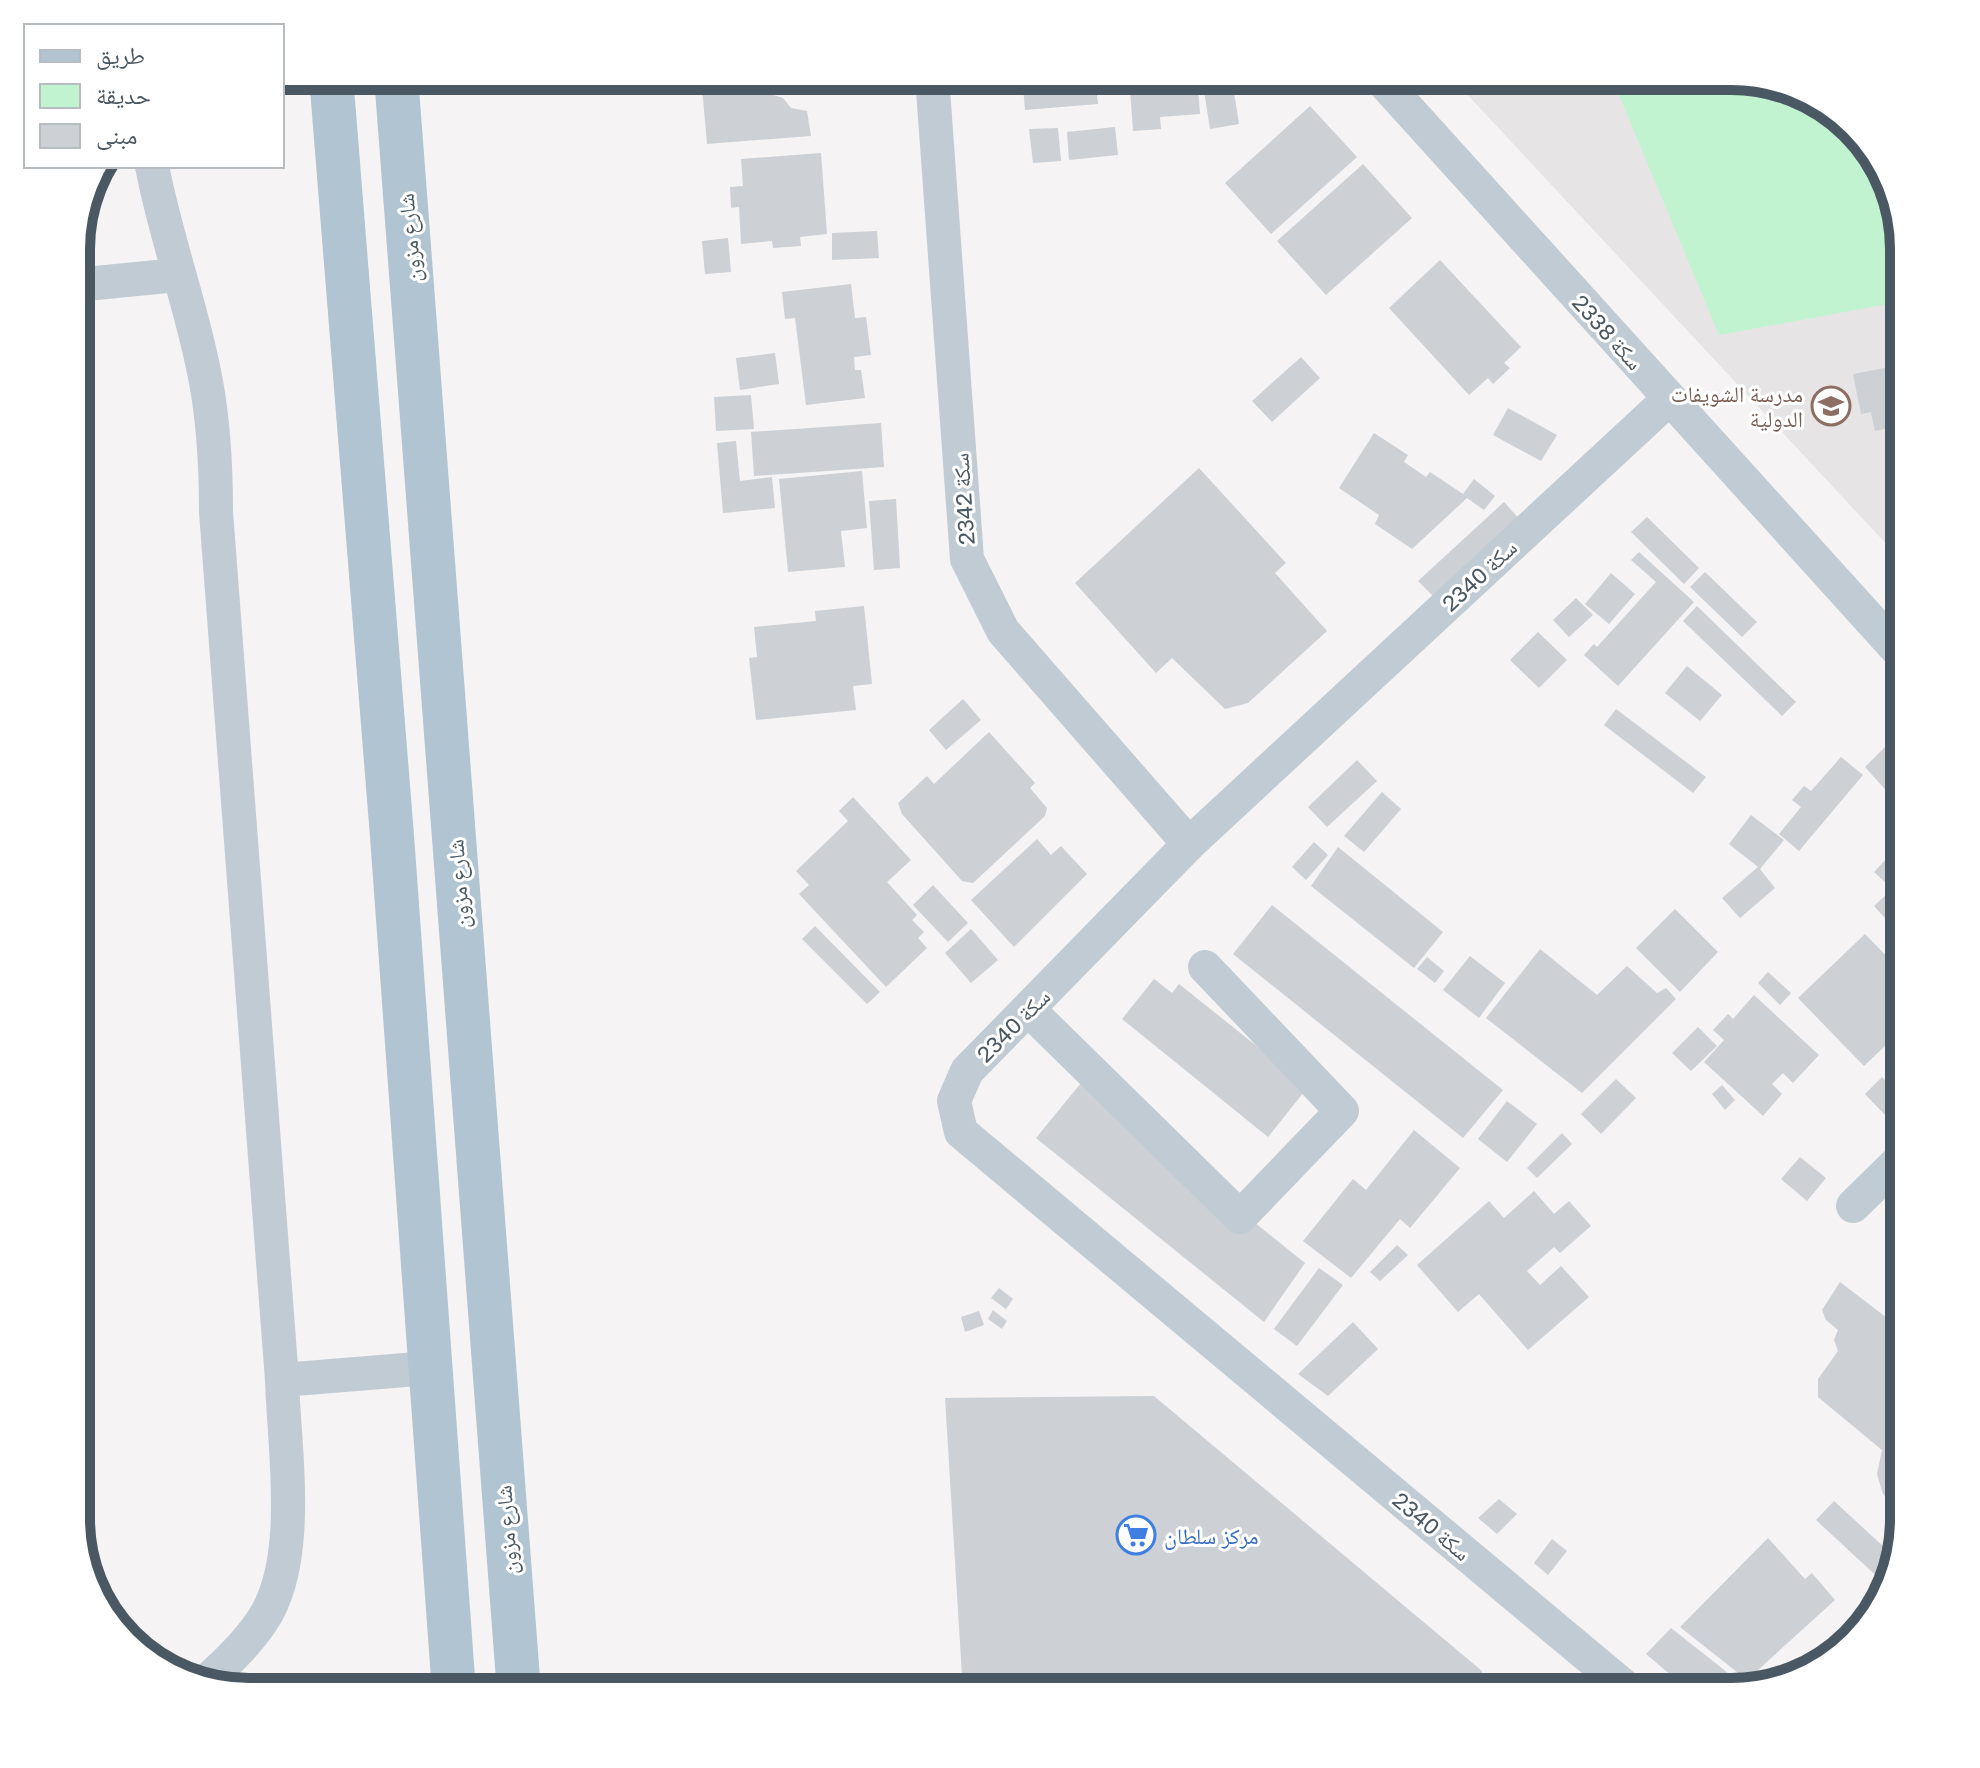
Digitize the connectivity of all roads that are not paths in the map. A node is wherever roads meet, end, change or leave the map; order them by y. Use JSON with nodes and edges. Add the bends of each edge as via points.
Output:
{"nodes":[{"id":1,"x":332,"y":90,"type":"edge"},
{"id":2,"x":397,"y":90,"type":"edge"},
{"id":3,"x":933,"y":90,"type":"edge"},
{"id":4,"x":1391,"y":90,"type":"edge"},
{"id":5,"x":152,"y":168,"type":"edge"},
{"id":6,"x":177,"y":275,"type":"junction"},
{"id":7,"x":90,"y":284,"type":"edge"},
{"id":8,"x":1669,"y":399,"type":"junction"},
{"id":9,"x":1890,"y":642,"type":"edge"},
{"id":10,"x":1189,"y":844,"type":"junction"},
{"id":11,"x":1205,"y":967,"type":"dead end"},
{"id":12,"x":1030,"y":1011,"type":"junction"},
{"id":13,"x":1890,"y":1170,"type":"edge"},
{"id":14,"x":1853,"y":1206,"type":"dead end"},
{"id":15,"x":430,"y":1368,"type":"junction"},
{"id":16,"x":282,"y":1380,"type":"junction"},
{"id":17,"x":215,"y":1674,"type":"edge"},
{"id":18,"x":451,"y":1678,"type":"edge"},
{"id":19,"x":518,"y":1678,"type":"edge"},
{"id":20,"x":1614,"y":1678,"type":"edge"}],
"edges":[{"from":1,"to":15,"type":"main road"},
{"from":2,"to":19,"type":"main road","name":"شارع مزون"},
{"from":3,"to":10,"type":"street","name":"سكة 2342","via":[[967,559],[1003,631]]},
{"from":4,"to":8,"type":"street","name":"سكة 2338"},
{"from":5,"to":6,"type":"street"},
{"from":6,"to":7,"type":"street"},
{"from":6,"to":16,"type":"street","via":[[194,328],[214,438]]},
{"from":8,"to":9,"type":"street","name":"سكة 2338"},
{"from":8,"to":10,"type":"street","name":"سكة 2340"},
{"from":10,"to":12,"type":"street","name":"سكة 2340"},
{"from":11,"to":12,"type":"street","via":[[1342,1111],[1240,1217]]},
{"from":12,"to":20,"type":"street","name":"سكة 2340","via":[[967,1071],[954,1101],[961,1132]]},
{"from":13,"to":14,"type":"street"},
{"from":15,"to":16,"type":"street"},
{"from":15,"to":18,"type":"main road"},
{"from":16,"to":17,"type":"street","via":[[287,1519],[283,1570],[264,1618]]}]}
